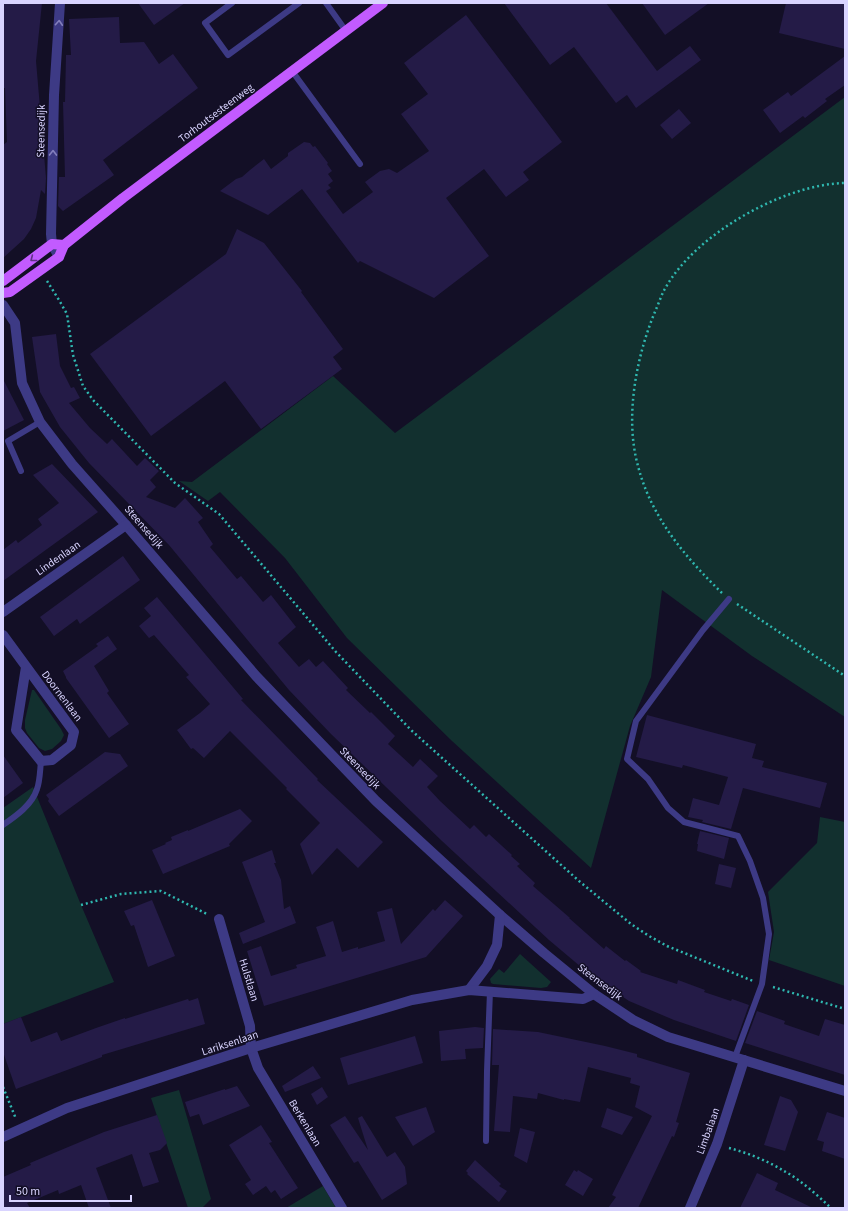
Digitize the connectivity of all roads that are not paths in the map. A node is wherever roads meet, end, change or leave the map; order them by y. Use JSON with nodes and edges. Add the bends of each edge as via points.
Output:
{"nodes":[{"id":1,"x":60,"y":3,"type":"edge"},
{"id":2,"x":232,"y":3,"type":"edge"},
{"id":3,"x":299,"y":3,"type":"edge"},
{"id":4,"x":326,"y":3,"type":"edge"},
{"id":5,"x":383,"y":3,"type":"edge"},
{"id":6,"x":346,"y":31,"type":"junction"},
{"id":7,"x":292,"y":71,"type":"junction"},
{"id":8,"x":360,"y":164,"type":"dead end"},
{"id":9,"x":52,"y":244,"type":"junction"},
{"id":10,"x":64,"y":245,"type":"junction"},
{"id":11,"x":59,"y":257,"type":"junction"},
{"id":12,"x":3,"y":281,"type":"edge"},
{"id":13,"x":3,"y":293,"type":"edge"},
{"id":14,"x":3,"y":305,"type":"edge"},
{"id":15,"x":40,"y":422,"type":"junction"},
{"id":16,"x":21,"y":471,"type":"dead end"},
{"id":17,"x":126,"y":524,"type":"junction"},
{"id":18,"x":729,"y":599,"type":"road end"},
{"id":19,"x":3,"y":612,"type":"edge"},
{"id":20,"x":3,"y":635,"type":"edge"},
{"id":21,"x":26,"y":667,"type":"junction"},
{"id":22,"x":41,"y":761,"type":"junction"},
{"id":23,"x":3,"y":825,"type":"edge"},
{"id":24,"x":500,"y":915,"type":"junction"},
{"id":25,"x":219,"y":919,"type":"road end"},
{"id":26,"x":469,"y":990,"type":"junction"},
{"id":27,"x":490,"y":991,"type":"junction"},
{"id":28,"x":594,"y":994,"type":"junction"},
{"id":29,"x":251,"y":1048,"type":"junction"},
{"id":30,"x":739,"y":1058,"type":"junction"},
{"id":31,"x":845,"y":1091,"type":"edge"},
{"id":32,"x":3,"y":1137,"type":"edge"},
{"id":33,"x":486,"y":1141,"type":"dead end"},
{"id":34,"x":342,"y":1208,"type":"edge"},
{"id":35,"x":690,"y":1208,"type":"edge"}],
"edges":[{"from":9,"to":1,"type":"street","name":"Steensedijk","one_way":true,"via":[[50,234],[54,95]]},
{"from":2,"to":3,"type":"lane","via":[[205,23],[228,55]]},
{"from":4,"to":6,"type":"lane"},
{"from":5,"to":6,"type":"main road","name":"Torhoutsesteenweg"},
{"from":6,"to":7,"type":"main road","name":"Torhoutsesteenweg"},
{"from":7,"to":8,"type":"lane"},
{"from":7,"to":10,"type":"main road","name":"Torhoutsesteenweg"},
{"from":9,"to":10,"type":"main road"},
{"from":9,"to":11,"type":"street","name":"Steensedijk"},
{"from":9,"to":12,"type":"main road","one_way":true},
{"from":10,"to":11,"type":"main road","name":"Torhoutsesteenweg"},
{"from":11,"to":13,"type":"main road","via":[[10,292]]},
{"from":14,"to":15,"type":"street","name":"Steensedijk","via":[[15,323],[22,383]]},
{"from":15,"to":16,"type":"lane","via":[[8,441]]},
{"from":15,"to":17,"type":"street","name":"Steensedijk","via":[[72,464]]},
{"from":17,"to":19,"type":"street","name":"Lindenlaan"},
{"from":17,"to":24,"type":"street","name":"Steensedijk","via":[[256,676],[376,801]]},
{"from":18,"to":30,"type":"lane","via":[[636,721],[627,760],[648,778],[668,808],[684,822],[738,836],[750,861],[763,898],[769,934],[762,984]]},
{"from":20,"to":21,"type":"street","name":"Doornenlaan"},
{"from":21,"to":22,"type":"street","name":"Doornenlaan","via":[[16,730]]},
{"from":21,"to":22,"type":"street","name":"Doornenlaan","via":[[74,732],[71,745],[52,760]]},
{"from":22,"to":23,"type":"lane","via":[[37,789],[30,803]]},
{"from":24,"to":26,"type":"street","via":[[497,945],[487,966]]},
{"from":24,"to":28,"type":"street","name":"Steensedijk"},
{"from":25,"to":29,"type":"street","name":"Hulstlaan","via":[[250,1026]]},
{"from":26,"to":27,"type":"street","name":"Lariksenlaan"},
{"from":26,"to":29,"type":"street","name":"Lariksenlaan","via":[[412,1000]]},
{"from":27,"to":28,"type":"street","name":"Lariksenlaan","via":[[583,999]]},
{"from":27,"to":33,"type":"lane"},
{"from":28,"to":30,"type":"street","name":"Steensedijk","via":[[633,1020],[668,1037]]},
{"from":29,"to":32,"type":"street","name":"Lariksenlaan","via":[[67,1108]]},
{"from":29,"to":34,"type":"street","name":"Berkenlaan","via":[[258,1068]]},
{"from":30,"to":31,"type":"street","name":"Steensedijk"},
{"from":30,"to":35,"type":"street","name":"Limbalaan","via":[[717,1144]]}]}
